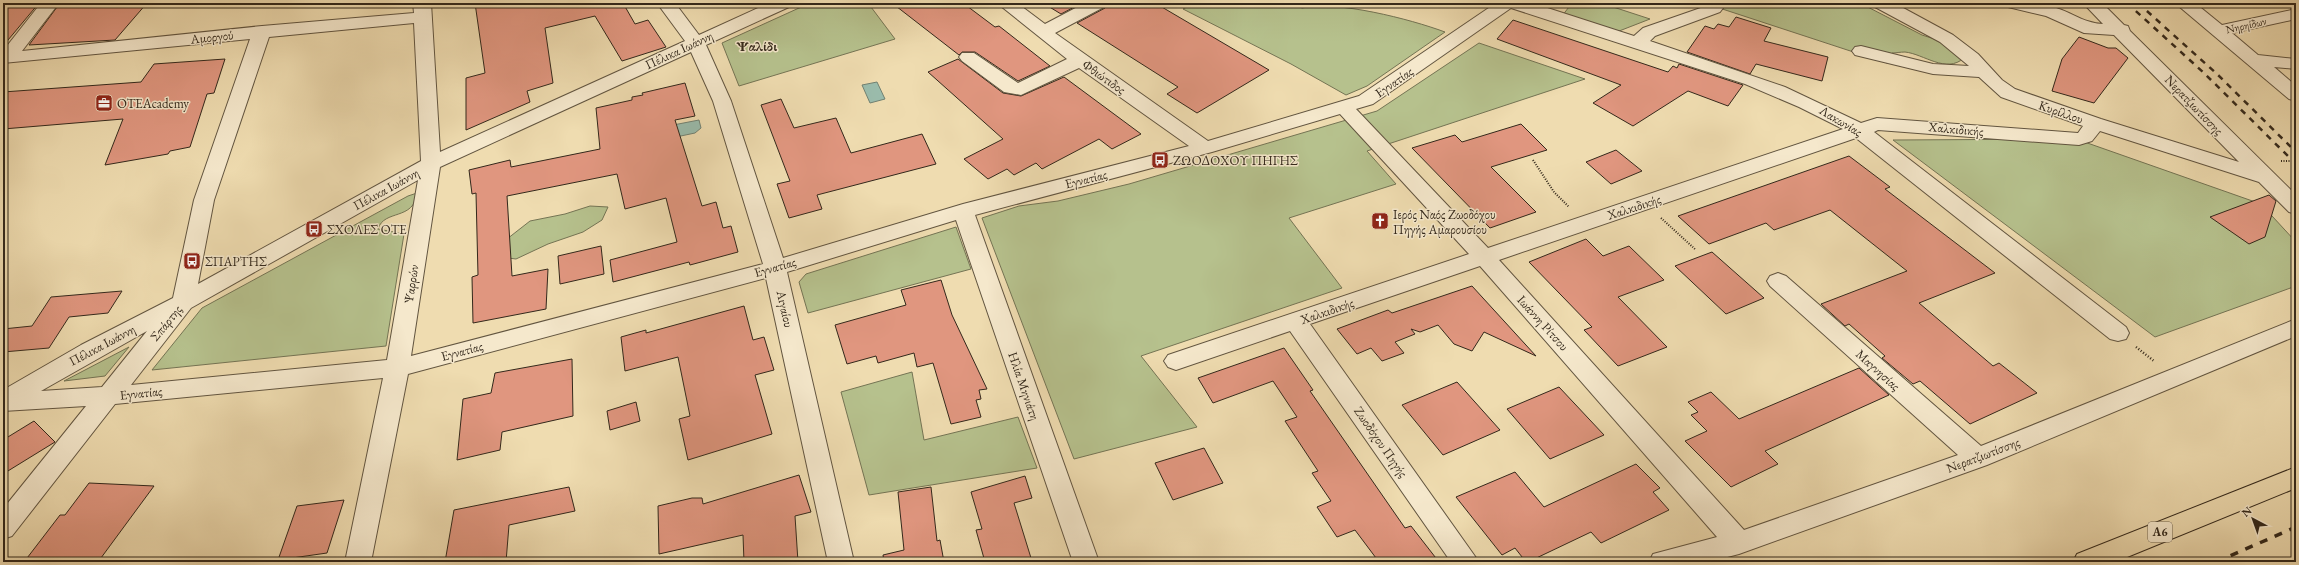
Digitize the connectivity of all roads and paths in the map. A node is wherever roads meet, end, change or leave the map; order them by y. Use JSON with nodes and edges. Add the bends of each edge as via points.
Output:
{"nodes":[{"id":1,"x":50,"y":3,"type":"edge"},
{"id":2,"x":666,"y":3,"type":"edge"},
{"id":3,"x":782,"y":3,"type":"edge"},
{"id":4,"x":1006,"y":3,"type":"edge"},
{"id":5,"x":1098,"y":3,"type":"edge"},
{"id":6,"x":1508,"y":3,"type":"edge"},
{"id":7,"x":1514,"y":3,"type":"edge"},
{"id":8,"x":1881,"y":3,"type":"edge"},
{"id":9,"x":2014,"y":3,"type":"edge"},
{"id":10,"x":2092,"y":3,"type":"edge"},
{"id":11,"x":2184,"y":3,"type":"edge"},
{"id":12,"x":1714,"y":8,"type":"dead end"},
{"id":13,"x":422,"y":10,"type":"edge"},
{"id":14,"x":2296,"y":14,"type":"edge"},
{"id":15,"x":2122,"y":30,"type":"junction"},
{"id":16,"x":1045,"y":31,"type":"junction"},
{"id":17,"x":2219,"y":31,"type":"junction"},
{"id":18,"x":262,"y":32,"type":"junction"},
{"id":19,"x":696,"y":43,"type":"junction"},
{"id":20,"x":1637,"y":43,"type":"junction"},
{"id":21,"x":1861,"y":52,"type":"dead end"},
{"id":22,"x":968,"y":57,"type":"dead end"},
{"id":23,"x":5,"y":58,"type":"edge"},
{"id":24,"x":1080,"y":60,"type":"junction"},
{"id":25,"x":2254,"y":60,"type":"junction"},
{"id":26,"x":2296,"y":64,"type":"edge"},
{"id":27,"x":1983,"y":72,"type":"junction"},
{"id":28,"x":2296,"y":81,"type":"edge"},
{"id":29,"x":2296,"y":95,"type":"edge"},
{"id":30,"x":1344,"y":107,"type":"junction"},
{"id":31,"x":2094,"y":123,"type":"junction"},
{"id":32,"x":1859,"y":130,"type":"junction"},
{"id":33,"x":1205,"y":148,"type":"junction"},
{"id":34,"x":1533,"y":160,"type":"dead end"},
{"id":35,"x":2281,"y":161,"type":"dead end"},
{"id":36,"x":2296,"y":161,"type":"edge"},
{"id":37,"x":431,"y":164,"type":"junction"},
{"id":38,"x":2266,"y":177,"type":"junction"},
{"id":39,"x":1645,"y":203,"type":"junction"},
{"id":40,"x":2296,"y":207,"type":"edge"},
{"id":41,"x":962,"y":211,"type":"junction"},
{"id":42,"x":1584,"y":223,"type":"junction"},
{"id":43,"x":1696,"y":250,"type":"dead end"},
{"id":44,"x":1484,"y":257,"type":"junction"},
{"id":45,"x":775,"y":268,"type":"junction"},
{"id":46,"x":1778,"y":281,"type":"dead end"},
{"id":47,"x":183,"y":302,"type":"junction"},
{"id":48,"x":1296,"y":322,"type":"junction"},
{"id":49,"x":2296,"y":327,"type":"edge"},
{"id":50,"x":2118,"y":333,"type":"joint"},
{"id":51,"x":1176,"y":361,"type":"dead end"},
{"id":52,"x":397,"y":368,"type":"junction"},
{"id":53,"x":2176,"y":378,"type":"junction"},
{"id":54,"x":107,"y":396,"type":"junction"},
{"id":55,"x":3,"y":402,"type":"edge"},
{"id":56,"x":1978,"y":458,"type":"junction"},
{"id":57,"x":2296,"y":477,"type":"edge"},
{"id":58,"x":3,"y":528,"type":"edge"},
{"id":59,"x":1739,"y":543,"type":"junction"},
{"id":60,"x":358,"y":562,"type":"edge"},
{"id":61,"x":841,"y":562,"type":"edge"},
{"id":62,"x":1086,"y":562,"type":"edge"},
{"id":63,"x":1466,"y":562,"type":"edge"},
{"id":64,"x":1662,"y":562,"type":"edge"},
{"id":65,"x":2086,"y":562,"type":"edge"}],
"edges":[{"from":1,"to":23,"type":"street"},
{"from":2,"to":19,"type":"street","name":"Αιγαίου"},
{"from":3,"to":19,"type":"street","name":"Πέλικα Ιωάννη"},
{"from":4,"to":16,"type":"street","name":"Φθιώτιδος"},
{"from":5,"to":16,"type":"street"},
{"from":6,"to":30,"type":"street","name":"Εγνατίας","via":[[1370,98]]},
{"from":7,"to":20,"type":"street","name":"Λακωνίας"},
{"from":8,"to":27,"type":"street","name":"Κυρίλλου","via":[[1958,46]]},
{"from":9,"to":15,"type":"street","via":[[2052,12],[2090,28]]},
{"from":10,"to":15,"type":"street","name":"Νερατζιωτίσσης"},
{"from":11,"to":17,"type":"street"},
{"from":12,"to":20,"type":"street","via":[[1649,32]]},
{"from":13,"to":18,"type":"street","name":"Αμοργού"},
{"from":13,"to":37,"type":"street","name":"Ψαρρών"},
{"from":14,"to":17,"type":"street","name":"Νηρηίδων"},
{"from":15,"to":38,"type":"street","name":"Νερατζιωτίσσης"},
{"from":16,"to":24,"type":"street","name":"Φθιώτιδος"},
{"from":17,"to":25,"type":"street"},
{"from":18,"to":23,"type":"street","name":"Αμοργού"},
{"from":18,"to":47,"type":"street","name":"Σπάρτης","via":[[204,200]]},
{"from":19,"to":37,"type":"street","name":"Πέλικα Ιωάννη"},
{"from":19,"to":45,"type":"street","name":"Αιγαίου","via":[[722,101]]},
{"from":20,"to":32,"type":"street","name":"Λακωνίας","via":[[1760,82],[1822,109]]},
{"from":21,"to":27,"type":"street","via":[[1933,69]]},
{"from":22,"to":24,"type":"street","via":[[1011,88],[1021,89]]},
{"from":24,"to":33,"type":"street","name":"Φθιώτιδος"},
{"from":25,"to":26,"type":"street"},
{"from":25,"to":28,"type":"street"},
{"from":25,"to":29,"type":"street"},
{"from":27,"to":31,"type":"street","name":"Κυρίλλου","via":[[1996,87],[2008,94]]},
{"from":30,"to":33,"type":"street","name":"Εγνατίας"},
{"from":30,"to":44,"type":"street","name":"Ιωάννη Ρίτσου"},
{"from":31,"to":32,"type":"street","name":"Χαλκιδικής","via":[[2090,134],[2079,139],[1891,124],[1876,124]]},
{"from":31,"to":38,"type":"street","name":"Κυρίλλου"},
{"from":32,"to":39,"type":"street","name":"Χαλκιδικής"},
{"from":32,"to":50,"type":"street","name":"Λακωνίας"},
{"from":33,"to":41,"type":"street","name":"Εγνατίας"},
{"from":34,"to":42,"type":"path","via":[[1554,192]]},
{"from":35,"to":36,"type":"path","bridge":true},
{"from":37,"to":47,"type":"street","name":"Πέλικα Ιωάννη"},
{"from":37,"to":52,"type":"street","name":"Ψαρρών"},
{"from":38,"to":40,"type":"street","name":"Νερατζιωτίσσης"},
{"from":39,"to":42,"type":"street","name":"Χαλκιδικής"},
{"from":39,"to":43,"type":"path"},
{"from":41,"to":45,"type":"street","name":"Εγνατίας"},
{"from":41,"to":62,"type":"street","name":"Ηλία Μηνιάτη"},
{"from":42,"to":44,"type":"street","name":"Χαλκιδικής"},
{"from":44,"to":48,"type":"street","name":"Χαλκιδικής"},
{"from":44,"to":59,"type":"street","name":"Ιωάννη Ρίτσου"},
{"from":45,"to":52,"type":"street","name":"Εγνατίας"},
{"from":45,"to":61,"type":"street","name":"Αιγαίου"},
{"from":46,"to":56,"type":"street","name":"Μαγνησίας"},
{"from":47,"to":54,"type":"street","name":"Σπάρτης"},
{"from":47,"to":55,"type":"street","name":"Πέλικα Ιωάννη","via":[[89,351]]},
{"from":48,"to":51,"type":"street","name":"Χαλκιδικής"},
{"from":48,"to":63,"type":"street","name":"Ζωοδόχου Πηγής"},
{"from":49,"to":53,"type":"street","name":"Νερατζιωτίσσης"},
{"from":50,"to":53,"type":"path"},
{"from":52,"to":54,"type":"street","name":"Εγνατίας"},
{"from":52,"to":60,"type":"street","name":"Ψαρρών"},
{"from":53,"to":56,"type":"street","name":"Νερατζιωτίσσης"},
{"from":54,"to":55,"type":"street","name":"Εγνατίας"},
{"from":54,"to":58,"type":"street","name":"Σπάρτης"},
{"from":56,"to":59,"type":"street","name":"Νερατζιωτίσσης"},
{"from":57,"to":65,"type":"highway","number":"Α6"},
{"from":59,"to":64,"type":"street","name":"Νερατζιωτίσσης"}]}
